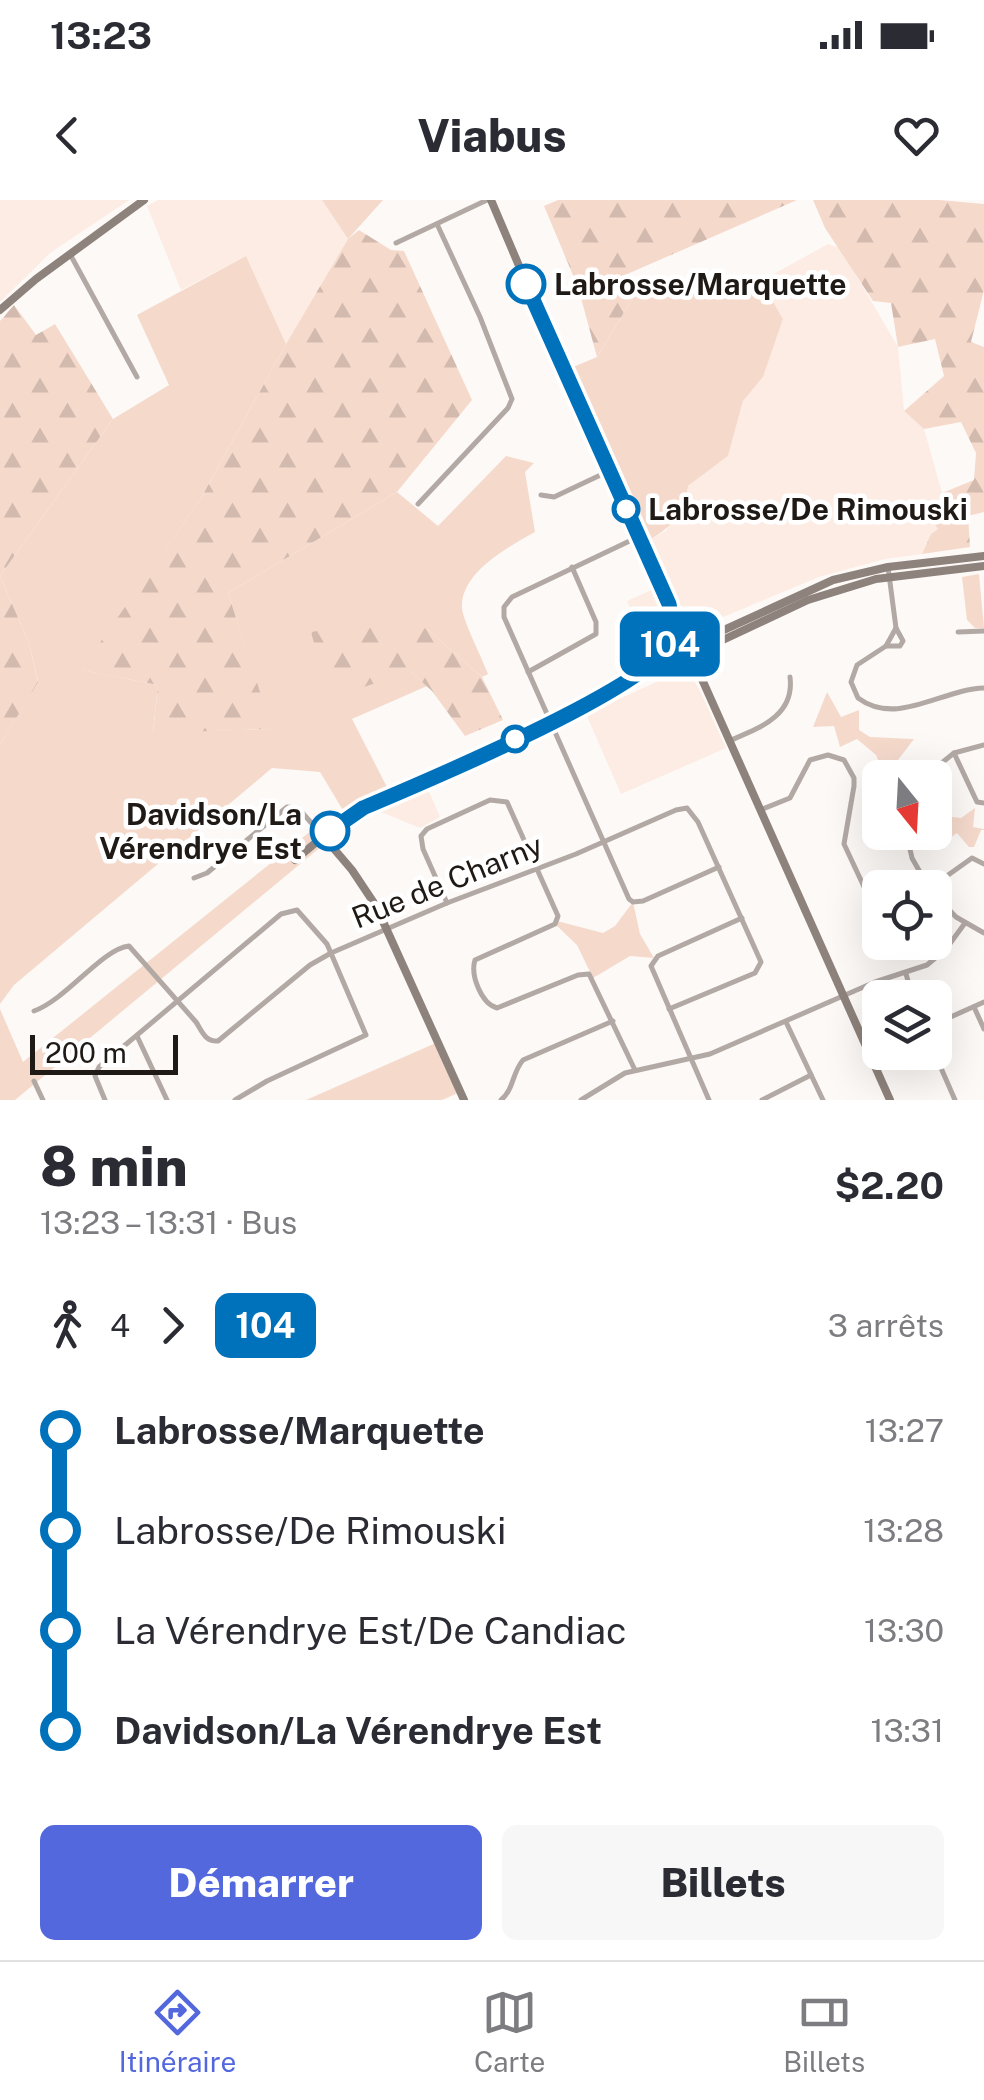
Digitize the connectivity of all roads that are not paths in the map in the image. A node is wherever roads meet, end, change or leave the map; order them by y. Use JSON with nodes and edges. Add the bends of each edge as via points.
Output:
{"nodes":[{"id":1,"x":144,"y":200,"type":"edge"},
{"id":2,"x":489,"y":200,"type":"edge"},
{"id":3,"x":437,"y":224,"type":"junction"},
{"id":4,"x":396,"y":242,"type":"dead end"},
{"id":5,"x":70,"y":254,"type":"junction"},
{"id":6,"x":0,"y":310,"type":"edge"},
{"id":7,"x":137,"y":378,"type":"dead end"},
{"id":8,"x":609,"y":470,"type":"junction"},
{"id":9,"x":541,"y":495,"type":"dead end"},
{"id":10,"x":418,"y":504,"type":"dead end"},
{"id":11,"x":638,"y":537,"type":"junction"},
{"id":12,"x":984,"y":556,"type":"edge"},
{"id":13,"x":984,"y":566,"type":"edge"},
{"id":14,"x":572,"y":567,"type":"junction"},
{"id":15,"x":888,"y":572,"type":"junction"},
{"id":16,"x":669,"y":604,"type":"junction"},
{"id":17,"x":729,"y":626,"type":"junction"},
{"id":18,"x":896,"y":628,"type":"junction"},
{"id":19,"x":984,"y":631,"type":"edge"},
{"id":20,"x":958,"y":632,"type":"dead end"},
{"id":21,"x":728,"y":636,"type":"junction"},
{"id":22,"x":886,"y":646,"type":"junction"},
{"id":23,"x":688,"y":650,"type":"junction"},
{"id":24,"x":647,"y":669,"type":"junction"},
{"id":25,"x":528,"y":672,"type":"junction"},
{"id":26,"x":790,"y":677,"type":"dead end"},
{"id":27,"x":984,"y":688,"type":"edge"},
{"id":28,"x":708,"y":694,"type":"junction"},
{"id":29,"x":550,"y":723,"type":"junction"},
{"id":30,"x":729,"y":741,"type":"junction"},
{"id":31,"x":984,"y":745,"type":"edge"},
{"id":32,"x":954,"y":753,"type":"junction"},
{"id":33,"x":945,"y":760,"type":"edge"},
{"id":34,"x":984,"y":803,"type":"edge"},
{"id":35,"x":760,"y":810,"type":"junction"},
{"id":36,"x":324,"y":836,"type":"junction"},
{"id":37,"x":602,"y":842,"type":"junction"},
{"id":38,"x":294,"y":860,"type":"dead end"},
{"id":39,"x":984,"y":864,"type":"edge"},
{"id":40,"x":538,"y":866,"type":"junction"},
{"id":41,"x":719,"y":867,"type":"junction"},
{"id":42,"x":952,"y":872,"type":"edge"},
{"id":43,"x":194,"y":878,"type":"dead end"},
{"id":44,"x":862,"y":882,"type":"edge"},
{"id":45,"x":447,"y":902,"type":"junction"},
{"id":46,"x":952,"y":911,"type":"edge"},
{"id":47,"x":742,"y":918,"type":"junction"},
{"id":48,"x":965,"y":923,"type":"junction"},
{"id":49,"x":387,"y":928,"type":"junction"},
{"id":50,"x":984,"y":933,"type":"edge"},
{"id":51,"x":332,"y":953,"type":"junction"},
{"id":52,"x":906,"y":974,"type":"junction"},
{"id":53,"x":908,"y":980,"type":"edge"},
{"id":54,"x":844,"y":996,"type":"junction"},
{"id":55,"x":178,"y":1001,"type":"junction"},
{"id":56,"x":984,"y":1002,"type":"edge"},
{"id":57,"x":974,"y":1007,"type":"junction"},
{"id":58,"x":669,"y":1008,"type":"junction"},
{"id":59,"x":34,"y":1010,"type":"dead end"},
{"id":60,"x":952,"y":1017,"type":"edge"},
{"id":61,"x":613,"y":1020,"type":"junction"},
{"id":62,"x":786,"y":1022,"type":"junction"},
{"id":63,"x":984,"y":1030,"type":"edge"},
{"id":64,"x":137,"y":1036,"type":"junction"},
{"id":65,"x":690,"y":1060,"type":"junction"},
{"id":66,"x":635,"y":1070,"type":"junction"},
{"id":67,"x":942,"y":1070,"type":"edge"},
{"id":68,"x":811,"y":1075,"type":"junction"},
{"id":69,"x":34,"y":1081,"type":"dead end"},
{"id":70,"x":42,"y":1100,"type":"edge"},
{"id":71,"x":105,"y":1100,"type":"edge"},
{"id":72,"x":166,"y":1100,"type":"edge"},
{"id":73,"x":235,"y":1100,"type":"edge"},
{"id":74,"x":464,"y":1100,"type":"edge"},
{"id":75,"x":502,"y":1100,"type":"edge"},
{"id":76,"x":581,"y":1100,"type":"edge"},
{"id":77,"x":710,"y":1100,"type":"edge"},
{"id":78,"x":762,"y":1100,"type":"edge"},
{"id":79,"x":823,"y":1100,"type":"edge"},
{"id":80,"x":890,"y":1100,"type":"edge"},
{"id":81,"x":955,"y":1100,"type":"edge"}],
"edges":[{"from":1,"to":5,"type":"main road"},
{"from":2,"to":3,"type":"street"},
{"from":2,"to":8,"type":"main road"},
{"from":3,"to":4,"type":"street"},
{"from":3,"to":10,"type":"street","via":[[512,399]]},
{"from":5,"to":6,"type":"main road"},
{"from":5,"to":7,"type":"street"},
{"from":8,"to":9,"type":"street","via":[[554,497]]},
{"from":8,"to":11,"type":"main road"},
{"from":11,"to":14,"type":"street"},
{"from":11,"to":16,"type":"main road"},
{"from":12,"to":15,"type":"main road"},
{"from":13,"to":15,"type":"main road"},
{"from":14,"to":25,"type":"street","via":[[504,607]]},
{"from":14,"to":25,"type":"street","via":[[596,634]]},
{"from":15,"to":17,"type":"main road","via":[[819,585]]},
{"from":15,"to":18,"type":"street"},
{"from":15,"to":21,"type":"main road"},
{"from":16,"to":17,"type":"main road","via":[[693,632]]},
{"from":16,"to":23,"type":"main road"},
{"from":16,"to":24,"type":"main road","via":[[672,640]]},
{"from":17,"to":23,"type":"main road"},
{"from":18,"to":22,"type":"street"},
{"from":18,"to":22,"type":"street","via":[[903,641]]},
{"from":19,"to":20,"type":"street"},
{"from":21,"to":23,"type":"main road"},
{"from":21,"to":28,"type":"main road","via":[[704,658]]},
{"from":22,"to":27,"type":"street","via":[[857,664],[851,682],[858,698],[872,706],[904,709]]},
{"from":23,"to":24,"type":"main road"},
{"from":23,"to":28,"type":"main road"},
{"from":24,"to":28,"type":"main road","via":[[688,668]]},
{"from":24,"to":29,"type":"main road"},
{"from":25,"to":29,"type":"street"},
{"from":26,"to":30,"type":"street","via":[[792,691],[781,714]]},
{"from":28,"to":30,"type":"main road"},
{"from":29,"to":36,"type":"main road","via":[[363,808]]},
{"from":29,"to":37,"type":"street"},
{"from":30,"to":35,"type":"main road"},
{"from":31,"to":32,"type":"street"},
{"from":32,"to":33,"type":"street"},
{"from":32,"to":34,"type":"street","via":[[976,802]]},
{"from":35,"to":44,"type":"street","via":[[790,798],[810,760],[844,760],[854,786],[844,844]]},
{"from":35,"to":54,"type":"main road"},
{"from":36,"to":38,"type":"main road"},
{"from":36,"to":43,"type":"street","via":[[291,806]]},
{"from":36,"to":49,"type":"main road"},
{"from":37,"to":40,"type":"street","name":"Rue de Charny"},
{"from":37,"to":41,"type":"street","name":"Rue de Charny","via":[[687,808]]},
{"from":37,"to":41,"type":"street","via":[[633,902]]},
{"from":39,"to":42,"type":"street","via":[[972,858]]},
{"from":40,"to":45,"type":"street","name":"Rue de Charny"},
{"from":40,"to":45,"type":"street","via":[[509,804],[485,802],[421,836]]},
{"from":40,"to":61,"type":"street","via":[[557,921],[475,960],[485,1000],[498,1008],[586,973]]},
{"from":41,"to":47,"type":"street","name":"Rue de Charny"},
{"from":45,"to":49,"type":"street","name":"Rue de Charny"},
{"from":46,"to":48,"type":"street"},
{"from":47,"to":58,"type":"street","via":[[654,958],[652,970]]},
{"from":47,"to":58,"type":"street","name":"Rue de Charny","via":[[760,956],[758,969]]},
{"from":48,"to":50,"type":"street"},
{"from":48,"to":52,"type":"street","via":[[937,958]]},
{"from":49,"to":51,"type":"street","name":"Rue de Charny"},
{"from":49,"to":74,"type":"main road"},
{"from":51,"to":55,"type":"street","name":"Rue de Charny","via":[[218,1040],[207,1039]]},
{"from":51,"to":55,"type":"street","via":[[301,913],[290,910]]},
{"from":51,"to":73,"type":"street","via":[[366,1035]]},
{"from":52,"to":53,"type":"street"},
{"from":52,"to":54,"type":"street"},
{"from":54,"to":62,"type":"street"},
{"from":54,"to":80,"type":"main road"},
{"from":55,"to":59,"type":"street","name":"Rue de Charny","via":[[124,946]]},
{"from":55,"to":64,"type":"street"},
{"from":56,"to":57,"type":"street"},
{"from":57,"to":60,"type":"street"},
{"from":57,"to":63,"type":"street"},
{"from":58,"to":65,"type":"street"},
{"from":61,"to":66,"type":"street"},
{"from":61,"to":75,"type":"street","via":[[523,1060]]},
{"from":62,"to":65,"type":"street"},
{"from":62,"to":68,"type":"street"},
{"from":64,"to":71,"type":"street","via":[[96,1072]]},
{"from":64,"to":72,"type":"street"},
{"from":65,"to":66,"type":"street"},
{"from":65,"to":77,"type":"street"},
{"from":66,"to":76,"type":"street"},
{"from":67,"to":81,"type":"street"},
{"from":68,"to":78,"type":"street"},
{"from":68,"to":79,"type":"street"},
{"from":69,"to":70,"type":"street"}]}
